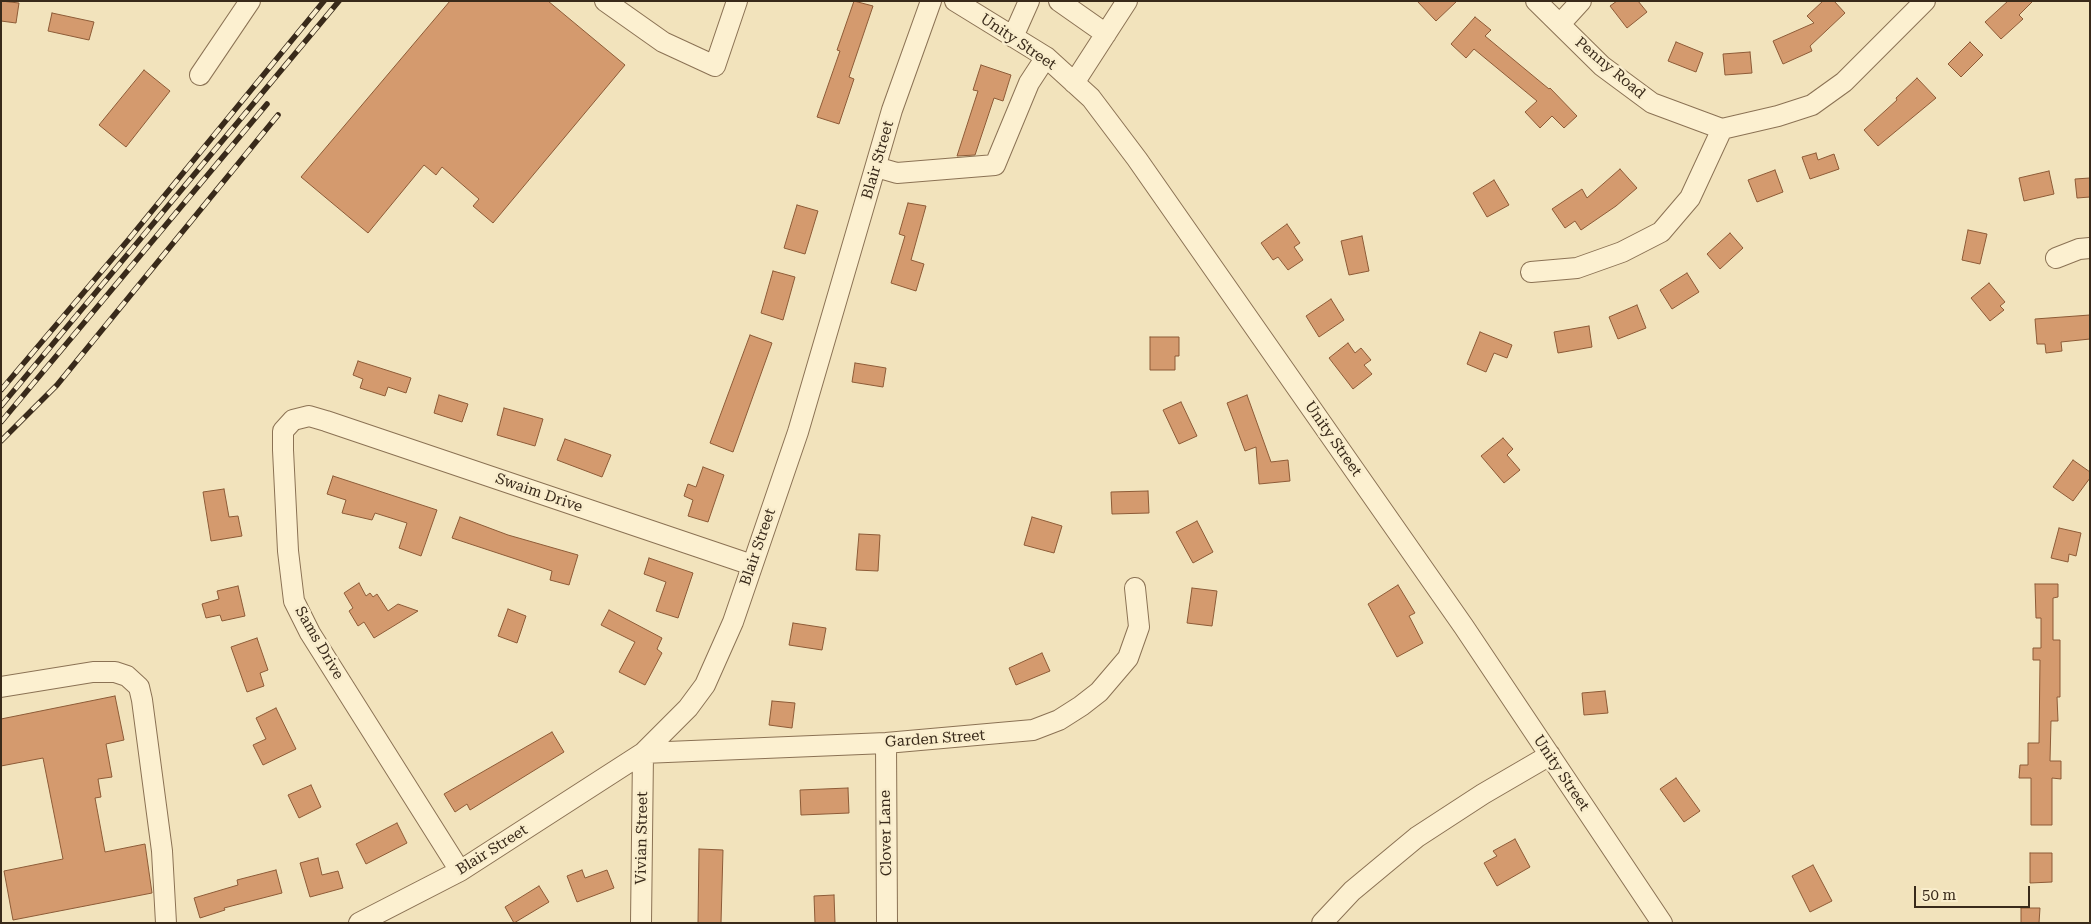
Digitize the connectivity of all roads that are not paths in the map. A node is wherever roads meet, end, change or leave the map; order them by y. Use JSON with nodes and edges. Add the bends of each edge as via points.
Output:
{"nodes":[{"id":1,"x":250,"y":1,"type":"edge"},
{"id":2,"x":605,"y":1,"type":"edge"},
{"id":3,"x":737,"y":1,"type":"edge"},
{"id":4,"x":931,"y":1,"type":"edge"},
{"id":5,"x":955,"y":1,"type":"edge"},
{"id":6,"x":1029,"y":1,"type":"edge"},
{"id":7,"x":1059,"y":1,"type":"edge"},
{"id":8,"x":1127,"y":1,"type":"edge"},
{"id":9,"x":1536,"y":1,"type":"edge"},
{"id":10,"x":1581,"y":1,"type":"edge"},
{"id":11,"x":1925,"y":1,"type":"edge"},
{"id":12,"x":1560,"y":24,"type":"junction"},
{"id":13,"x":1106,"y":34,"type":"junction"},
{"id":14,"x":1013,"y":37,"type":"junction"},
{"id":15,"x":1046,"y":57,"type":"junction"},
{"id":16,"x":200,"y":75,"type":"dead end"},
{"id":17,"x":1074,"y":83,"type":"junction"},
{"id":18,"x":1722,"y":129,"type":"junction"},
{"id":19,"x":876,"y":167,"type":"junction"},
{"id":20,"x":2090,"y":248,"type":"edge"},
{"id":21,"x":2056,"y":258,"type":"dead end"},
{"id":22,"x":1531,"y":272,"type":"dead end"},
{"id":23,"x":326,"y":421,"type":"joint"},
{"id":24,"x":752,"y":565,"type":"junction"},
{"id":25,"x":1135,"y":588,"type":"dead end"},
{"id":26,"x":1,"y":687,"type":"edge"},
{"id":27,"x":886,"y":743,"type":"junction"},
{"id":28,"x":643,"y":753,"type":"junction"},
{"id":29,"x":1550,"y":755,"type":"junction"},
{"id":30,"x":460,"y":871,"type":"junction"},
{"id":31,"x":166,"y":923,"type":"edge"},
{"id":32,"x":358,"y":923,"type":"edge"},
{"id":33,"x":641,"y":923,"type":"edge"},
{"id":34,"x":887,"y":923,"type":"edge"},
{"id":35,"x":1322,"y":923,"type":"edge"},
{"id":36,"x":1662,"y":923,"type":"edge"}],
"edges":[{"from":1,"to":16,"type":"street"},
{"from":2,"to":3,"type":"street","via":[[663,42],[715,66]]},
{"from":4,"to":19,"type":"street","name":"Blair Street","via":[[892,110]]},
{"from":5,"to":14,"type":"street","name":"Unity Street"},
{"from":6,"to":14,"type":"street"},
{"from":7,"to":13,"type":"street"},
{"from":8,"to":13,"type":"street"},
{"from":9,"to":12,"type":"street","name":"Penny Road"},
{"from":10,"to":12,"type":"street"},
{"from":11,"to":18,"type":"street","via":[[1844,82],[1812,104]]},
{"from":12,"to":18,"type":"street","name":"Penny Road","via":[[1602,66],[1652,103]]},
{"from":13,"to":17,"type":"street"},
{"from":14,"to":15,"type":"street","name":"Unity Street"},
{"from":15,"to":17,"type":"street","name":"Unity Street"},
{"from":15,"to":19,"type":"street","via":[[1029,83],[995,165],[897,173]]},
{"from":17,"to":29,"type":"street","name":"Unity Street","via":[[1091,98],[1137,159]]},
{"from":18,"to":22,"type":"street","via":[[1690,198],[1661,232],[1622,252],[1577,268]]},
{"from":19,"to":24,"type":"street","name":"Blair Street","via":[[798,432]]},
{"from":20,"to":21,"type":"street"},
{"from":23,"to":24,"type":"street","name":"Swaim Drive"},
{"from":23,"to":30,"type":"street","name":"Sams Drive","via":[[309,416],[293,420],[283,431],[288,551],[294,601],[310,633]]},
{"from":24,"to":28,"type":"street","name":"Blair Street","via":[[733,622],[705,686]]},
{"from":25,"to":27,"type":"street","name":"Garden Street","via":[[1139,626],[1128,658],[1099,692],[1066,715],[1033,730]]},
{"from":26,"to":31,"type":"street","via":[[92,672],[128,676],[139,687],[162,851]]},
{"from":27,"to":28,"type":"street","name":"Garden Street"},
{"from":27,"to":34,"type":"street","name":"Clover Lane"},
{"from":28,"to":30,"type":"street","name":"Blair Street"},
{"from":28,"to":33,"type":"street","name":"Vivian Street"},
{"from":29,"to":35,"type":"street","via":[[1417,837],[1352,891]]},
{"from":29,"to":36,"type":"street","name":"Unity Street"},
{"from":30,"to":32,"type":"street","name":"Blair Street"}]}
